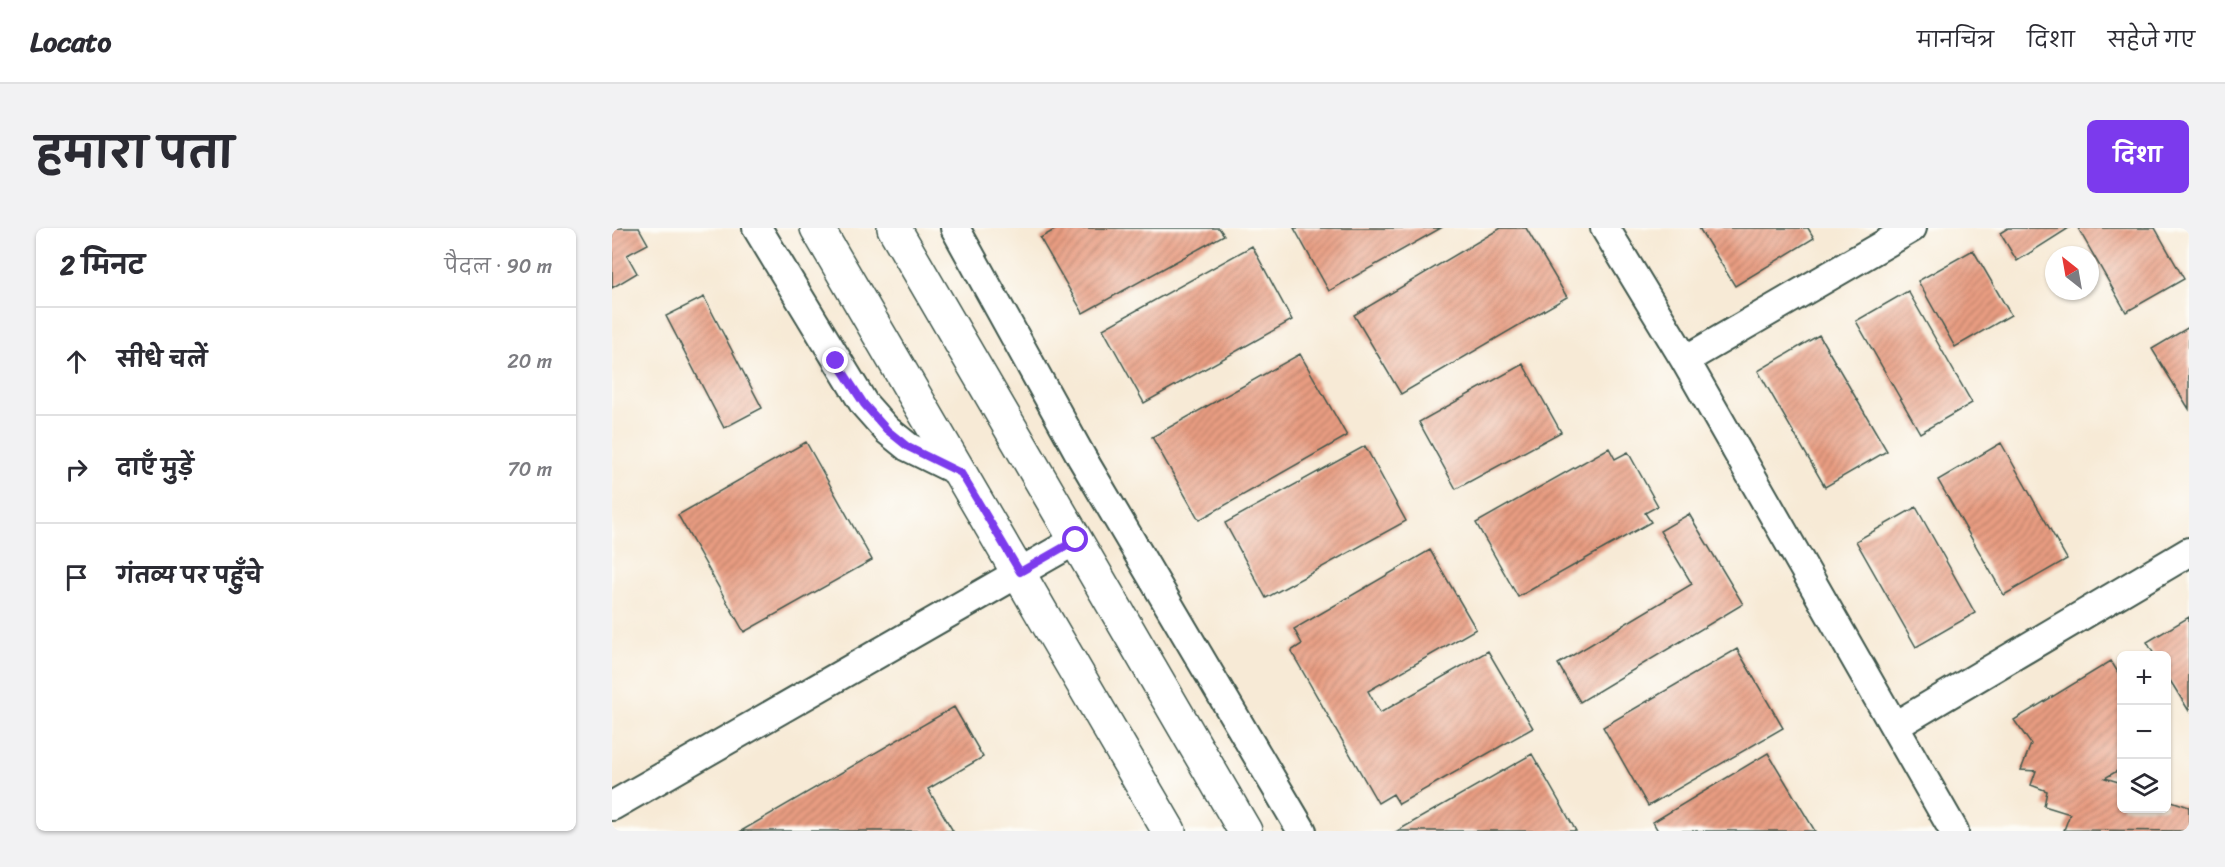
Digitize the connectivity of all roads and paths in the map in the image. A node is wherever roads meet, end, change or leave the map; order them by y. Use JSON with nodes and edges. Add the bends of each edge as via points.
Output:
{"nodes":[{"id":1,"x":757,"y":228,"type":"edge"},
{"id":2,"x":817,"y":228,"type":"edge"},
{"id":3,"x":894,"y":228,"type":"edge"},
{"id":4,"x":955,"y":228,"type":"edge"},
{"id":5,"x":1605,"y":228,"type":"edge"},
{"id":6,"x":1912,"y":228,"type":"edge"},
{"id":7,"x":1685,"y":360,"type":"junction"},
{"id":8,"x":961,"y":473,"type":"junction"},
{"id":9,"x":1076,"y":540,"type":"junction"},
{"id":10,"x":2189,"y":552,"type":"edge"},
{"id":11,"x":1020,"y":572,"type":"junction"},
{"id":12,"x":1895,"y":726,"type":"junction"},
{"id":13,"x":612,"y":806,"type":"edge"},
{"id":14,"x":1169,"y":831,"type":"edge"},
{"id":15,"x":1245,"y":831,"type":"edge"},
{"id":16,"x":1302,"y":831,"type":"edge"},
{"id":17,"x":1954,"y":831,"type":"edge"}],
"edges":[{"from":1,"to":8,"type":"street","via":[[864,404],[908,447]]},
{"from":2,"to":8,"type":"main road"},
{"from":3,"to":9,"type":"main road"},
{"from":4,"to":16,"type":"street","via":[[1082,458]]},
{"from":5,"to":7,"type":"street"},
{"from":6,"to":7,"type":"street"},
{"from":7,"to":12,"type":"street"},
{"from":8,"to":11,"type":"main road"},
{"from":9,"to":11,"type":"street"},
{"from":9,"to":15,"type":"main road"},
{"from":10,"to":12,"type":"street"},
{"from":11,"to":13,"type":"street"},
{"from":11,"to":14,"type":"main road"},
{"from":12,"to":17,"type":"street"}]}
